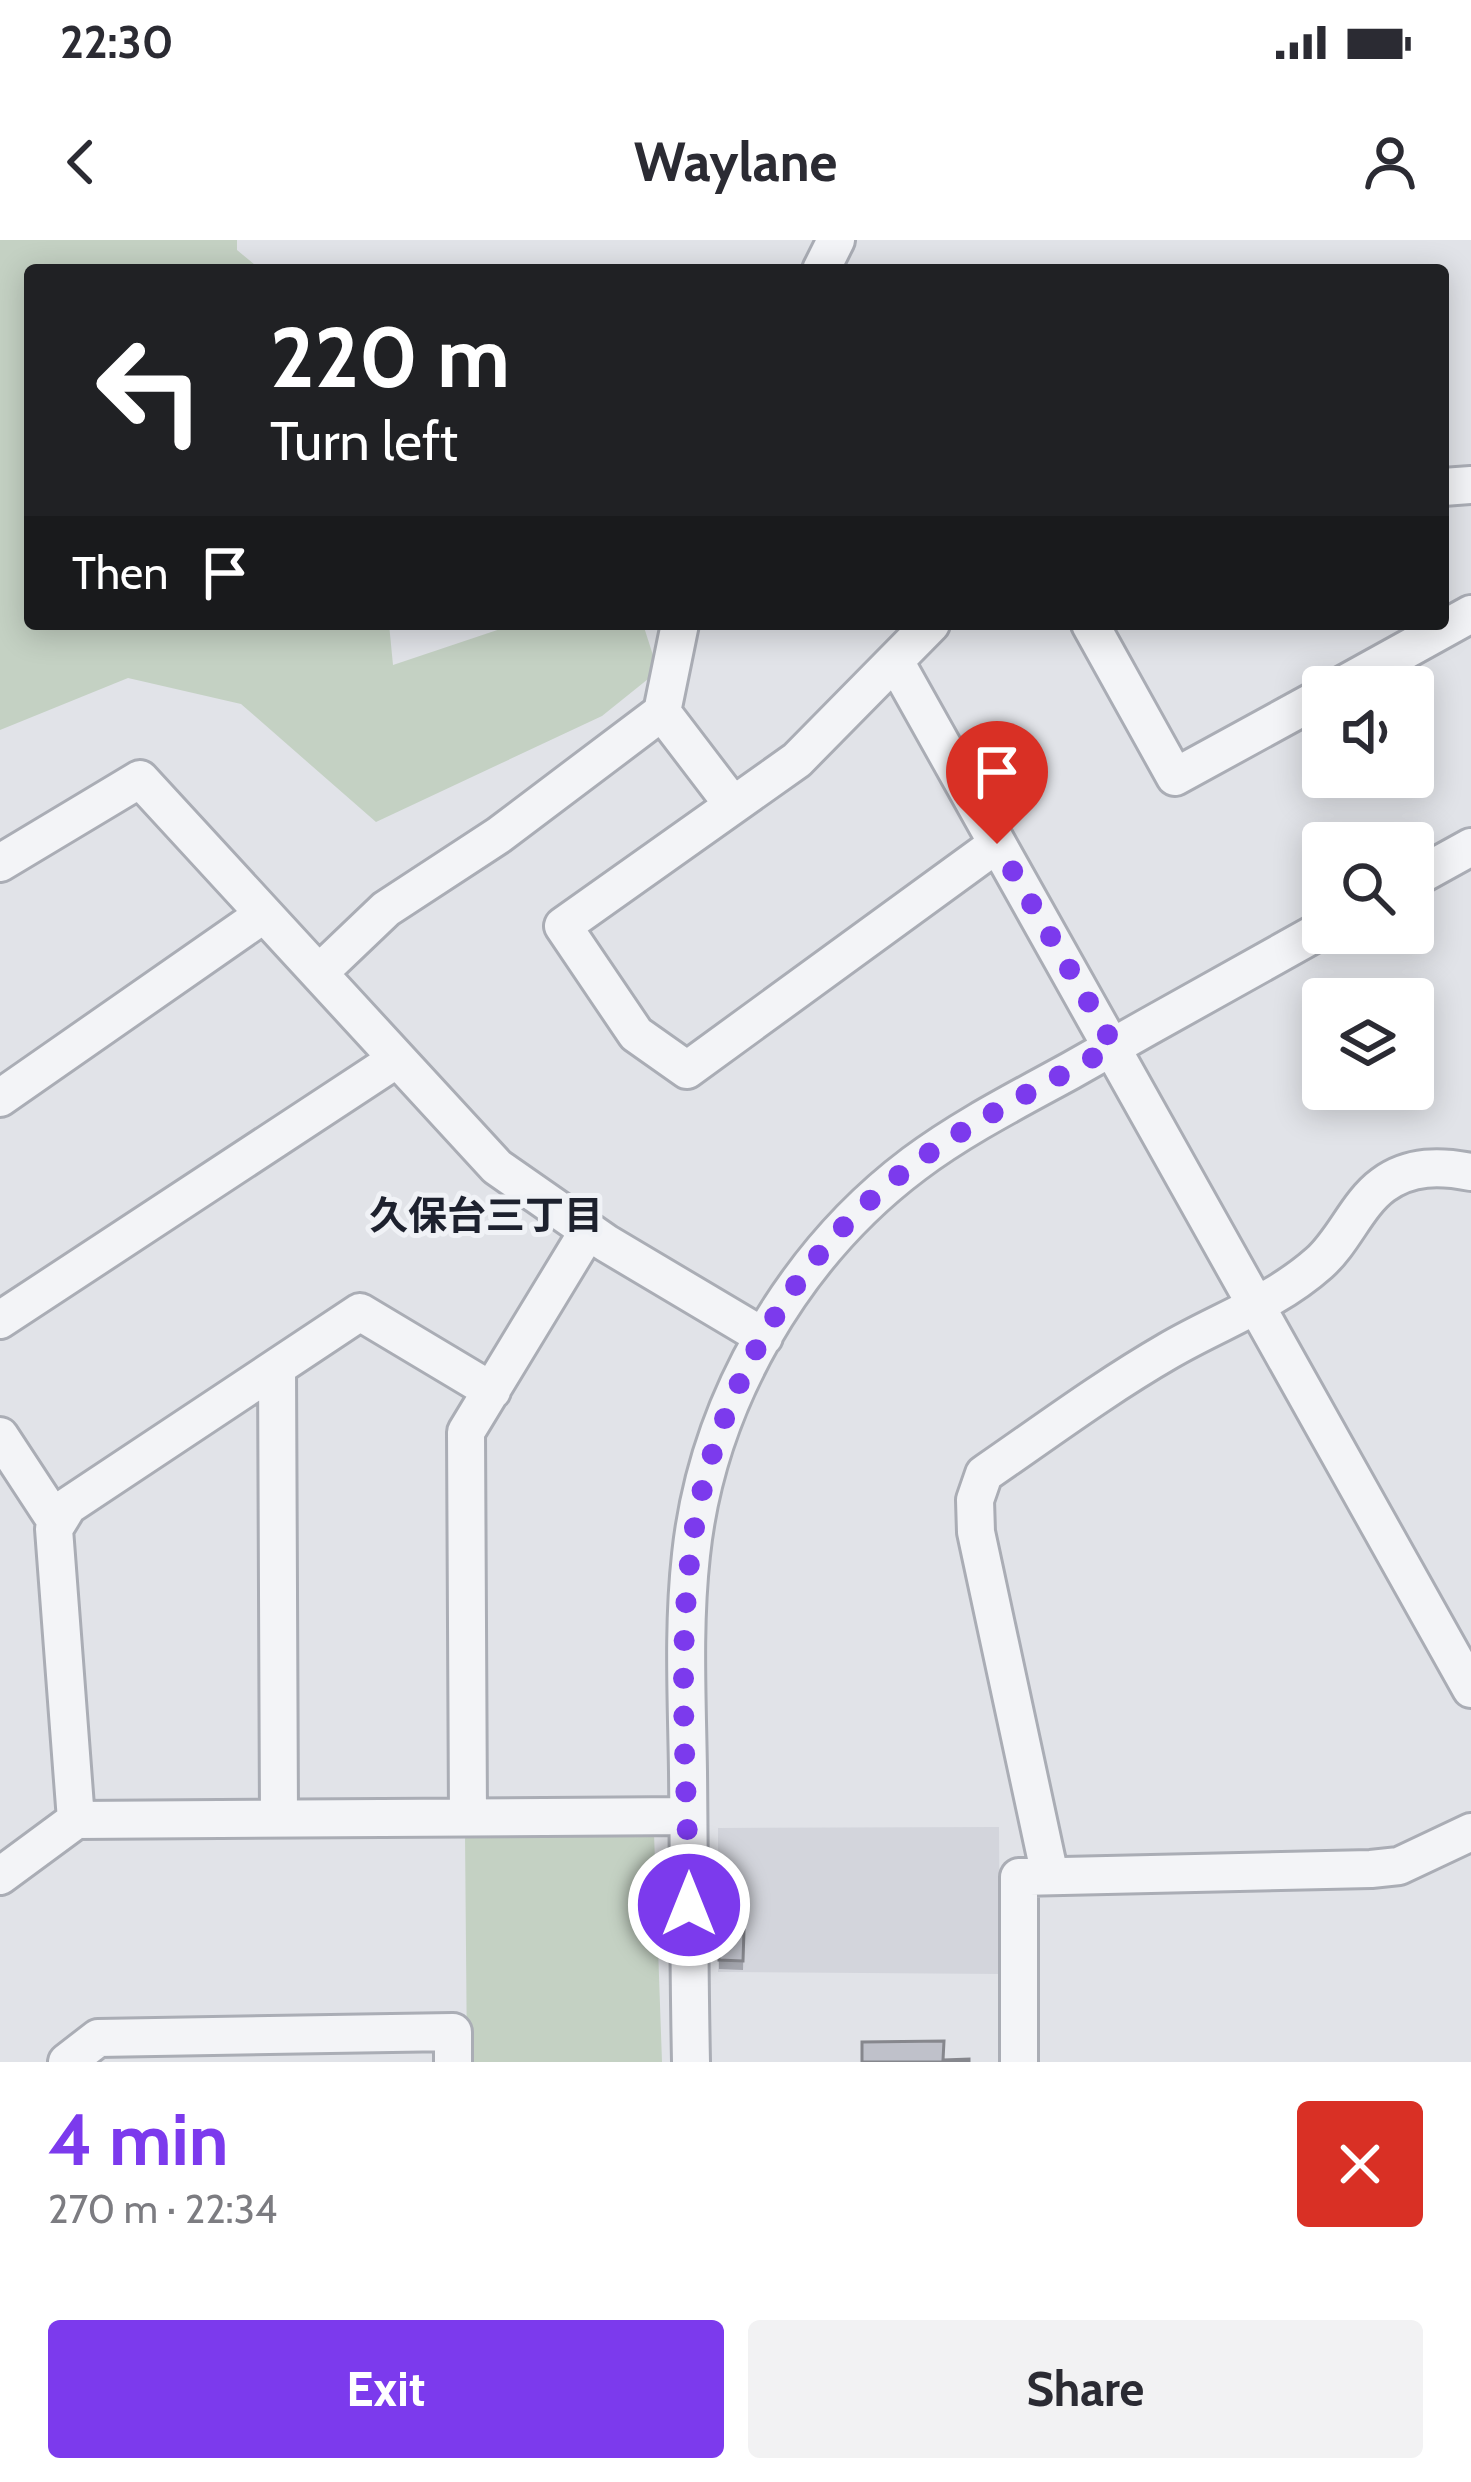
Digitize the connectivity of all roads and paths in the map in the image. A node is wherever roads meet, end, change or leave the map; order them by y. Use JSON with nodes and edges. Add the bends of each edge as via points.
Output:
{"nodes":[{"id":1,"x":679,"y":630,"type":"edge"},
{"id":2,"x":925,"y":630,"type":"edge"},
{"id":3,"x":1093,"y":630,"type":"edge"},
{"id":4,"x":1442,"y":630,"type":"edge"},
{"id":5,"x":895,"y":661,"type":"junction"},
{"id":6,"x":1377,"y":666,"type":"edge"},
{"id":7,"x":1302,"y":708,"type":"edge"},
{"id":8,"x":662,"y":712,"type":"junction"},
{"id":9,"x":733,"y":805,"type":"junction"},
{"id":10,"x":997,"y":844,"type":"junction"},
{"id":11,"x":1471,"y":847,"type":"edge"},
{"id":12,"x":0,"y":863,"type":"edge"},
{"id":13,"x":1434,"y":867,"type":"edge"},
{"id":14,"x":264,"y":914,"type":"junction"},
{"id":15,"x":1302,"y":941,"type":"edge"},
{"id":16,"x":320,"y":972,"type":"junction"},
{"id":17,"x":1114,"y":1046,"type":"junction"},
{"id":18,"x":397,"y":1059,"type":"junction"},
{"id":19,"x":0,"y":1098,"type":"edge"},
{"id":20,"x":1471,"y":1172,"type":"edge"},
{"id":21,"x":588,"y":1231,"type":"junction"},
{"id":22,"x":1257,"y":1307,"type":"junction"},
{"id":23,"x":0,"y":1320,"type":"edge"},
{"id":24,"x":764,"y":1337,"type":"junction"},
{"id":25,"x":277,"y":1367,"type":"junction"},
{"id":26,"x":492,"y":1390,"type":"junction"},
{"id":27,"x":0,"y":1436,"type":"edge"},
{"id":28,"x":57,"y":1523,"type":"junction"},
{"id":29,"x":1471,"y":1689,"type":"edge"},
{"id":30,"x":688,"y":1816,"type":"junction"},
{"id":31,"x":468,"y":1817,"type":"junction"},
{"id":32,"x":278,"y":1818,"type":"junction"},
{"id":33,"x":76,"y":1820,"type":"junction"},
{"id":34,"x":1471,"y":1832,"type":"edge"},
{"id":35,"x":0,"y":1876,"type":"edge"},
{"id":36,"x":1049,"y":1876,"type":"junction"},
{"id":37,"x":67,"y":2062,"type":"edge"},
{"id":38,"x":453,"y":2062,"type":"edge"},
{"id":39,"x":691,"y":2062,"type":"edge"},
{"id":40,"x":1019,"y":2062,"type":"edge"}],
"edges":[{"from":1,"to":8,"type":"street"},
{"from":2,"to":5,"type":"street"},
{"from":3,"to":7,"type":"street","via":[[1175,778]]},
{"from":4,"to":6,"type":"street"},
{"from":5,"to":9,"type":"street","via":[[796,760]]},
{"from":5,"to":10,"type":"street"},
{"from":8,"to":9,"type":"street"},
{"from":8,"to":16,"type":"street","via":[[386,909]]},
{"from":9,"to":10,"type":"street","via":[[563,926],[636,1034],[687,1070]]},
{"from":10,"to":17,"type":"street"},
{"from":11,"to":13,"type":"street"},
{"from":12,"to":14,"type":"street","via":[[140,779]]},
{"from":14,"to":16,"type":"street"},
{"from":14,"to":19,"type":"street"},
{"from":15,"to":17,"type":"street"},
{"from":16,"to":18,"type":"street"},
{"from":17,"to":22,"type":"street"},
{"from":17,"to":24,"type":"street","via":[[966,1130],[884,1189],[806,1272]]},
{"from":18,"to":21,"type":"street","via":[[497,1167]]},
{"from":18,"to":23,"type":"street"},
{"from":20,"to":22,"type":"street","via":[[1438,1166],[1382,1185],[1321,1262]]},
{"from":21,"to":24,"type":"street"},
{"from":21,"to":26,"type":"street"},
{"from":22,"to":29,"type":"street"},
{"from":22,"to":36,"type":"street","via":[[1174,1347],[984,1474],[976,1532]]},
{"from":24,"to":30,"type":"street","via":[[723,1422],[691,1550]]},
{"from":25,"to":26,"type":"street","via":[[360,1312]]},
{"from":25,"to":28,"type":"street","via":[[68,1506]]},
{"from":25,"to":32,"type":"street"},
{"from":26,"to":31,"type":"street","via":[[466,1432]]},
{"from":27,"to":28,"type":"street"},
{"from":28,"to":33,"type":"street"},
{"from":30,"to":31,"type":"street"},
{"from":30,"to":39,"type":"street"},
{"from":31,"to":32,"type":"street"},
{"from":32,"to":33,"type":"street"},
{"from":33,"to":35,"type":"street"},
{"from":34,"to":36,"type":"street","via":[[1399,1866],[1371,1869]]},
{"from":36,"to":40,"type":"street","via":[[1018,1877]]},
{"from":37,"to":38,"type":"street","via":[[98,2038],[453,2032]]}]}
